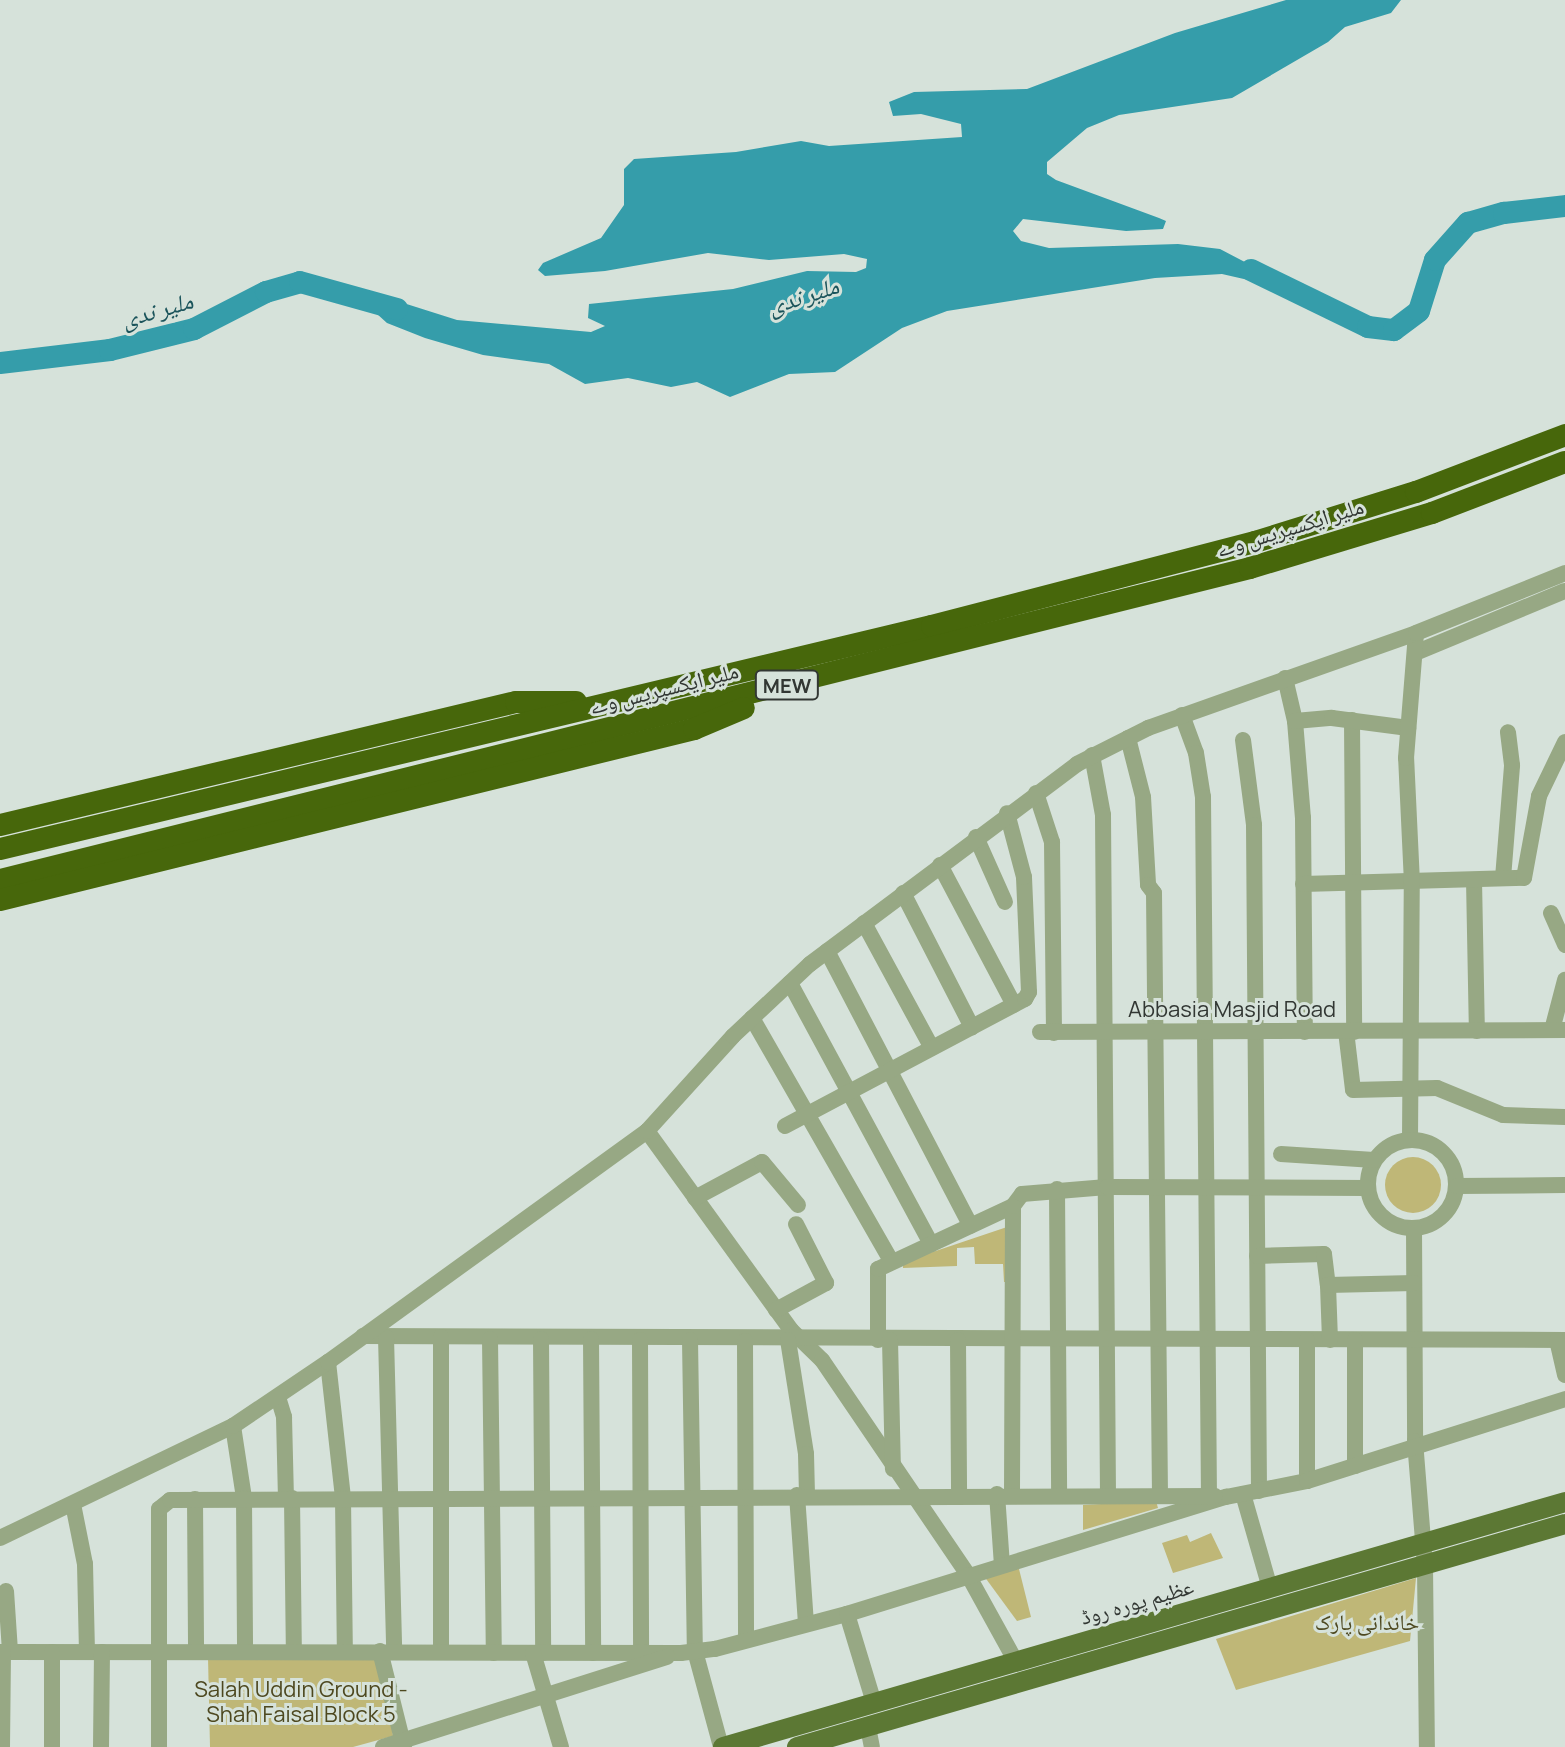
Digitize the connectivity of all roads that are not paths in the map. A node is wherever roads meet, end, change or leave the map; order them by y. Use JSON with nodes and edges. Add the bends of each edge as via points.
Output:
{"nodes":[{"id":1,"x":1565,"y":435,"type":"edge"},
{"id":2,"x":1565,"y":462,"type":"edge"},
{"id":3,"x":1565,"y":573,"type":"edge"},
{"id":4,"x":1565,"y":591,"type":"edge"},
{"id":5,"x":1416,"y":633,"type":"junction"},
{"id":6,"x":1415,"y":653,"type":"junction"},
{"id":7,"x":811,"y":678,"type":"junction"},
{"id":8,"x":1285,"y":678,"type":"junction"},
{"id":9,"x":611,"y":702,"type":"junction"},
{"id":10,"x":1182,"y":715,"type":"junction"},
{"id":11,"x":1352,"y":720,"type":"junction"},
{"id":12,"x":1295,"y":721,"type":"junction"},
{"id":13,"x":1408,"y":728,"type":"junction"},
{"id":14,"x":1508,"y":732,"type":"dead end"},
{"id":15,"x":1128,"y":738,"type":"junction"},
{"id":16,"x":1243,"y":740,"type":"dead end"},
{"id":17,"x":1565,"y":742,"type":"edge"},
{"id":18,"x":1092,"y":755,"type":"junction"},
{"id":19,"x":1036,"y":793,"type":"junction"},
{"id":20,"x":1007,"y":813,"type":"junction"},
{"id":21,"x":0,"y":825,"type":"edge"},
{"id":22,"x":976,"y":837,"type":"junction"},
{"id":23,"x":0,"y":849,"type":"edge"},
{"id":24,"x":940,"y":865,"type":"junction"},
{"id":25,"x":1503,"y":878,"type":"junction"},
{"id":26,"x":0,"y":880,"type":"edge"},
{"id":27,"x":1474,"y":880,"type":"junction"},
{"id":28,"x":1412,"y":883,"type":"junction"},
{"id":29,"x":1303,"y":884,"type":"junction"},
{"id":30,"x":1352,"y":884,"type":"junction"},
{"id":31,"x":903,"y":893,"type":"junction"},
{"id":32,"x":0,"y":900,"type":"edge"},
{"id":33,"x":1005,"y":902,"type":"dead end"},
{"id":34,"x":1551,"y":913,"type":"dead end"},
{"id":35,"x":864,"y":923,"type":"junction"},
{"id":36,"x":1565,"y":945,"type":"edge"},
{"id":37,"x":827,"y":951,"type":"junction"},
{"id":38,"x":1565,"y":980,"type":"edge"},
{"id":39,"x":790,"y":983,"type":"junction"},
{"id":40,"x":1014,"y":1005,"type":"junction"},
{"id":41,"x":752,"y":1018,"type":"junction"},
{"id":42,"x":972,"y":1027,"type":"junction"},
{"id":43,"x":1558,"y":1030,"type":"edge"},
{"id":44,"x":1411,"y":1031,"type":"junction"},
{"id":45,"x":1477,"y":1031,"type":"junction"},
{"id":46,"x":1255,"y":1032,"type":"junction"},
{"id":47,"x":1305,"y":1032,"type":"junction"},
{"id":48,"x":1350,"y":1032,"type":"junction"},
{"id":49,"x":1106,"y":1033,"type":"junction"},
{"id":50,"x":1156,"y":1033,"type":"junction"},
{"id":51,"x":1206,"y":1033,"type":"junction"},
{"id":52,"x":932,"y":1048,"type":"junction"},
{"id":53,"x":890,"y":1069,"type":"junction"},
{"id":54,"x":1410,"y":1087,"type":"junction"},
{"id":55,"x":849,"y":1092,"type":"junction"},
{"id":56,"x":806,"y":1115,"type":"junction"},
{"id":57,"x":1565,"y":1117,"type":"edge"},
{"id":58,"x":785,"y":1126,"type":"dead end"},
{"id":59,"x":647,"y":1131,"type":"junction"},
{"id":60,"x":1410,"y":1139,"type":"junction"},
{"id":61,"x":1281,"y":1154,"type":"dead end"},
{"id":62,"x":1374,"y":1160,"type":"junction"},
{"id":63,"x":1565,"y":1185,"type":"edge"},
{"id":64,"x":1457,"y":1186,"type":"junction"},
{"id":65,"x":1107,"y":1187,"type":"junction"},
{"id":66,"x":1157,"y":1187,"type":"junction"},
{"id":67,"x":1207,"y":1187,"type":"junction"},
{"id":68,"x":1256,"y":1187,"type":"junction"},
{"id":69,"x":1367,"y":1188,"type":"junction"},
{"id":70,"x":1057,"y":1189,"type":"junction"},
{"id":71,"x":695,"y":1198,"type":"junction"},
{"id":72,"x":798,"y":1205,"type":"dead end"},
{"id":73,"x":1013,"y":1206,"type":"junction"},
{"id":74,"x":796,"y":1224,"type":"dead end"},
{"id":75,"x":971,"y":1226,"type":"junction"},
{"id":76,"x":1414,"y":1228,"type":"junction"},
{"id":77,"x":931,"y":1244,"type":"junction"},
{"id":78,"x":1257,"y":1256,"type":"junction"},
{"id":79,"x":892,"y":1262,"type":"junction"},
{"id":80,"x":1414,"y":1283,"type":"junction"},
{"id":81,"x":1328,"y":1285,"type":"junction"},
{"id":82,"x":776,"y":1310,"type":"junction"},
{"id":83,"x":363,"y":1336,"type":"junction"},
{"id":84,"x":386,"y":1337,"type":"junction"},
{"id":85,"x":441,"y":1337,"type":"junction"},
{"id":86,"x":490,"y":1339,"type":"junction"},
{"id":87,"x":541,"y":1339,"type":"junction"},
{"id":88,"x":591,"y":1339,"type":"junction"},
{"id":89,"x":1013,"y":1339,"type":"junction"},
{"id":90,"x":1058,"y":1339,"type":"junction"},
{"id":91,"x":1159,"y":1339,"type":"junction"},
{"id":92,"x":1207,"y":1339,"type":"junction"},
{"id":93,"x":1257,"y":1339,"type":"junction"},
{"id":94,"x":640,"y":1340,"type":"junction"},
{"id":95,"x":690,"y":1340,"type":"junction"},
{"id":96,"x":794,"y":1340,"type":"junction"},
{"id":97,"x":884,"y":1340,"type":"junction"},
{"id":98,"x":958,"y":1340,"type":"junction"},
{"id":99,"x":1109,"y":1340,"type":"junction"},
{"id":100,"x":1307,"y":1340,"type":"junction"},
{"id":101,"x":1330,"y":1340,"type":"junction"},
{"id":102,"x":1355,"y":1340,"type":"junction"},
{"id":103,"x":1414,"y":1340,"type":"junction"},
{"id":104,"x":1561,"y":1340,"type":"edge"},
{"id":105,"x":745,"y":1341,"type":"junction"},
{"id":106,"x":328,"y":1362,"type":"junction"},
{"id":107,"x":1565,"y":1375,"type":"edge"},
{"id":108,"x":278,"y":1397,"type":"junction"},
{"id":109,"x":1565,"y":1399,"type":"edge"},
{"id":110,"x":233,"y":1426,"type":"junction"},
{"id":111,"x":1415,"y":1449,"type":"junction"},
{"id":112,"x":1355,"y":1466,"type":"junction"},
{"id":113,"x":893,"y":1470,"type":"junction"},
{"id":114,"x":1307,"y":1481,"type":"junction"},
{"id":115,"x":909,"y":1494,"type":"junction"},
{"id":116,"x":959,"y":1494,"type":"junction"},
{"id":117,"x":1005,"y":1494,"type":"junction"},
{"id":118,"x":1059,"y":1494,"type":"junction"},
{"id":119,"x":1108,"y":1494,"type":"junction"},
{"id":120,"x":1243,"y":1494,"type":"junction"},
{"id":121,"x":802,"y":1495,"type":"junction"},
{"id":122,"x":1160,"y":1495,"type":"junction"},
{"id":123,"x":1209,"y":1495,"type":"junction"},
{"id":124,"x":539,"y":1496,"type":"junction"},
{"id":125,"x":592,"y":1496,"type":"junction"},
{"id":126,"x":640,"y":1496,"type":"junction"},
{"id":127,"x":691,"y":1496,"type":"junction"},
{"id":128,"x":742,"y":1496,"type":"junction"},
{"id":129,"x":394,"y":1497,"type":"junction"},
{"id":130,"x":441,"y":1497,"type":"junction"},
{"id":131,"x":491,"y":1497,"type":"junction"},
{"id":132,"x":244,"y":1498,"type":"junction"},
{"id":133,"x":289,"y":1498,"type":"junction"},
{"id":134,"x":343,"y":1498,"type":"junction"},
{"id":135,"x":195,"y":1499,"type":"junction"},
{"id":136,"x":1565,"y":1502,"type":"edge"},
{"id":137,"x":73,"y":1504,"type":"junction"},
{"id":138,"x":1565,"y":1524,"type":"edge"},
{"id":139,"x":0,"y":1538,"type":"edge"},
{"id":140,"x":1422,"y":1543,"type":"junction"},
{"id":141,"x":1002,"y":1565,"type":"junction"},
{"id":142,"x":1425,"y":1566,"type":"junction"},
{"id":143,"x":968,"y":1575,"type":"junction"},
{"id":144,"x":1270,"y":1588,"type":"junction"},
{"id":145,"x":6,"y":1591,"type":"dead end"},
{"id":146,"x":847,"y":1614,"type":"junction"},
{"id":147,"x":806,"y":1624,"type":"junction"},
{"id":148,"x":746,"y":1640,"type":"junction"},
{"id":149,"x":245,"y":1651,"type":"junction"},
{"id":150,"x":294,"y":1651,"type":"junction"},
{"id":151,"x":345,"y":1651,"type":"junction"},
{"id":152,"x":387,"y":1651,"type":"junction"},
{"id":153,"x":4,"y":1652,"type":"edge"},
{"id":154,"x":52,"y":1652,"type":"junction"},
{"id":155,"x":95,"y":1652,"type":"junction"},
{"id":156,"x":158,"y":1652,"type":"junction"},
{"id":157,"x":196,"y":1652,"type":"junction"},
{"id":158,"x":441,"y":1652,"type":"junction"},
{"id":159,"x":641,"y":1652,"type":"junction"},
{"id":160,"x":688,"y":1652,"type":"junction"},
{"id":161,"x":494,"y":1653,"type":"junction"},
{"id":162,"x":538,"y":1653,"type":"junction"},
{"id":163,"x":593,"y":1653,"type":"junction"},
{"id":164,"x":1016,"y":1662,"type":"junction"},
{"id":165,"x":545,"y":1697,"type":"junction"},
{"id":166,"x":874,"y":1703,"type":"junction"},
{"id":167,"x":870,"y":1737,"type":"edge"},
{"id":168,"x":403,"y":1744,"type":"edge"},
{"id":169,"x":2,"y":1747,"type":"edge"},
{"id":170,"x":52,"y":1747,"type":"edge"},
{"id":171,"x":101,"y":1747,"type":"edge"},
{"id":172,"x":159,"y":1747,"type":"edge"},
{"id":173,"x":383,"y":1747,"type":"edge"},
{"id":174,"x":561,"y":1747,"type":"edge"},
{"id":175,"x":722,"y":1747,"type":"edge"},
{"id":176,"x":797,"y":1747,"type":"edge"},
{"id":177,"x":1427,"y":1747,"type":"edge"}],
"edges":[{"from":1,"to":9,"type":"highway","name":"ملیر ایکسپریس وے","number":"MEW","via":[[1416,492],[1255,542]]},
{"from":2,"to":7,"type":"highway","name":"ملیر ایکسپریس وے","number":"MEW","via":[[1432,513],[1250,568]]},
{"from":3,"to":5,"type":"street"},
{"from":4,"to":6,"type":"street"},
{"from":5,"to":6,"type":"street"},
{"from":5,"to":8,"type":"street"},
{"from":6,"to":13,"type":"street"},
{"from":7,"to":26,"type":"highway","name":"ملیر ایکسپریس وے","number":"MEW"},
{"from":7,"to":32,"type":"highway","via":[[694,729]]},
{"from":8,"to":10,"type":"street"},
{"from":8,"to":12,"type":"street"},
{"from":9,"to":21,"type":"highway","via":[[516,702]]},
{"from":9,"to":23,"type":"highway","name":"ملیر ایکسپریس وے","number":"MEW"},
{"from":10,"to":15,"type":"street"},
{"from":10,"to":51,"type":"street","via":[[1196,753],[1203,797]]},
{"from":11,"to":12,"type":"street"},
{"from":11,"to":13,"type":"street"},
{"from":11,"to":30,"type":"street"},
{"from":12,"to":29,"type":"street"},
{"from":13,"to":28,"type":"street"},
{"from":14,"to":25,"type":"street","via":[[1511,777]]},
{"from":15,"to":18,"type":"street"},
{"from":15,"to":50,"type":"street","via":[[1143,797],[1148,885],[1154,893]]},
{"from":16,"to":46,"type":"street","via":[[1254,825]]},
{"from":17,"to":25,"type":"street","via":[[1539,796],[1527,875]]},
{"from":18,"to":19,"type":"street"},
{"from":18,"to":49,"type":"street","via":[[1103,815]]},
{"from":19,"to":20,"type":"street"},
{"from":19,"to":49,"type":"street","name":"Abbasia Masjid Road","via":[[1052,842],[1047,1032]]},
{"from":20,"to":22,"type":"street"},
{"from":20,"to":40,"type":"street","via":[[1021,857],[1028,922],[1029,992]]},
{"from":22,"to":24,"type":"street"},
{"from":22,"to":33,"type":"street"},
{"from":24,"to":31,"type":"street"},
{"from":24,"to":40,"type":"street"},
{"from":25,"to":27,"type":"street"},
{"from":27,"to":28,"type":"street"},
{"from":27,"to":45,"type":"street"},
{"from":28,"to":30,"type":"street"},
{"from":28,"to":44,"type":"street"},
{"from":29,"to":30,"type":"street"},
{"from":29,"to":47,"type":"street"},
{"from":30,"to":48,"type":"street"},
{"from":31,"to":35,"type":"street"},
{"from":31,"to":42,"type":"street"},
{"from":34,"to":36,"type":"street"},
{"from":35,"to":37,"type":"street"},
{"from":35,"to":52,"type":"street"},
{"from":37,"to":39,"type":"street"},
{"from":37,"to":53,"type":"street"},
{"from":38,"to":43,"type":"street"},
{"from":39,"to":41,"type":"street"},
{"from":39,"to":55,"type":"street"},
{"from":40,"to":42,"type":"street"},
{"from":41,"to":56,"type":"street","via":[[770,1040]]},
{"from":41,"to":59,"type":"street"},
{"from":42,"to":52,"type":"street"},
{"from":43,"to":45,"type":"street","name":"Abbasia Masjid Road"},
{"from":44,"to":45,"type":"street","name":"Abbasia Masjid Road"},
{"from":44,"to":48,"type":"street","name":"Abbasia Masjid Road"},
{"from":44,"to":54,"type":"street"},
{"from":46,"to":47,"type":"street","name":"Abbasia Masjid Road"},
{"from":46,"to":51,"type":"street","name":"Abbasia Masjid Road"},
{"from":46,"to":68,"type":"street"},
{"from":47,"to":48,"type":"street","name":"Abbasia Masjid Road"},
{"from":48,"to":54,"type":"street","via":[[1353,1090]]},
{"from":49,"to":50,"type":"street","name":"Abbasia Masjid Road"},
{"from":49,"to":65,"type":"street"},
{"from":50,"to":51,"type":"street","name":"Abbasia Masjid Road"},
{"from":50,"to":66,"type":"street"},
{"from":51,"to":67,"type":"street"},
{"from":52,"to":53,"type":"street"},
{"from":53,"to":55,"type":"street"},
{"from":53,"to":75,"type":"street"},
{"from":54,"to":57,"type":"street","via":[[1449,1091],[1503,1115]]},
{"from":54,"to":60,"type":"street"},
{"from":55,"to":56,"type":"street"},
{"from":55,"to":77,"type":"street"},
{"from":56,"to":58,"type":"street"},
{"from":56,"to":79,"type":"street"},
{"from":59,"to":71,"type":"street"},
{"from":59,"to":83,"type":"street"},
{"from":60,"to":62,"type":"street","via":[[1384,1149]]},
{"from":60,"to":64,"type":"street","via":[[1438,1147],[1453,1168]]},
{"from":61,"to":62,"type":"street"},
{"from":62,"to":69,"type":"street"},
{"from":63,"to":64,"type":"street"},
{"from":64,"to":76,"type":"street","via":[[1448,1210]]},
{"from":65,"to":66,"type":"street"},
{"from":65,"to":70,"type":"street"},
{"from":65,"to":99,"type":"street"},
{"from":66,"to":67,"type":"street"},
{"from":66,"to":91,"type":"street"},
{"from":67,"to":68,"type":"street"},
{"from":67,"to":92,"type":"street"},
{"from":68,"to":69,"type":"street"},
{"from":68,"to":78,"type":"street"},
{"from":69,"to":76,"type":"street","via":[[1388,1221]]},
{"from":70,"to":73,"type":"street","via":[[1029,1190]]},
{"from":70,"to":90,"type":"street"},
{"from":71,"to":72,"type":"street","via":[[762,1162]]},
{"from":71,"to":82,"type":"street"},
{"from":73,"to":75,"type":"street"},
{"from":73,"to":89,"type":"street"},
{"from":74,"to":82,"type":"street","via":[[826,1283]]},
{"from":75,"to":77,"type":"street"},
{"from":76,"to":80,"type":"street"},
{"from":77,"to":79,"type":"street"},
{"from":78,"to":81,"type":"street","via":[[1324,1254]]},
{"from":78,"to":93,"type":"street"},
{"from":79,"to":97,"type":"street","via":[[875,1274]]},
{"from":80,"to":81,"type":"street"},
{"from":80,"to":103,"type":"street"},
{"from":81,"to":101,"type":"street"},
{"from":82,"to":96,"type":"street"},
{"from":83,"to":84,"type":"street"},
{"from":83,"to":106,"type":"street"},
{"from":84,"to":85,"type":"street"},
{"from":84,"to":129,"type":"street"},
{"from":85,"to":86,"type":"street"},
{"from":85,"to":130,"type":"street"},
{"from":86,"to":87,"type":"street"},
{"from":86,"to":131,"type":"street"},
{"from":87,"to":88,"type":"street"},
{"from":87,"to":124,"type":"street"},
{"from":88,"to":94,"type":"street"},
{"from":88,"to":125,"type":"street"},
{"from":89,"to":90,"type":"street"},
{"from":89,"to":98,"type":"street"},
{"from":89,"to":117,"type":"street"},
{"from":90,"to":99,"type":"street"},
{"from":90,"to":118,"type":"street"},
{"from":91,"to":92,"type":"street"},
{"from":91,"to":99,"type":"street"},
{"from":91,"to":122,"type":"street"},
{"from":92,"to":93,"type":"street"},
{"from":92,"to":123,"type":"street"},
{"from":93,"to":100,"type":"street"},
{"from":93,"to":120,"type":"street"},
{"from":94,"to":95,"type":"street"},
{"from":94,"to":126,"type":"street"},
{"from":95,"to":105,"type":"street"},
{"from":95,"to":127,"type":"street"},
{"from":96,"to":97,"type":"street"},
{"from":96,"to":105,"type":"street"},
{"from":96,"to":113,"type":"street","via":[[822,1360]]},
{"from":96,"to":121,"type":"street","via":[[806,1454]]},
{"from":97,"to":98,"type":"street"},
{"from":97,"to":113,"type":"street"},
{"from":98,"to":116,"type":"street"},
{"from":99,"to":119,"type":"street"},
{"from":100,"to":101,"type":"street"},
{"from":100,"to":114,"type":"street"},
{"from":101,"to":102,"type":"street"},
{"from":102,"to":103,"type":"street"},
{"from":102,"to":112,"type":"street"},
{"from":103,"to":104,"type":"street"},
{"from":103,"to":111,"type":"street"},
{"from":104,"to":107,"type":"street"},
{"from":105,"to":128,"type":"street"},
{"from":106,"to":108,"type":"street"},
{"from":106,"to":134,"type":"street"},
{"from":108,"to":110,"type":"street"},
{"from":108,"to":133,"type":"street"},
{"from":109,"to":111,"type":"street"},
{"from":110,"to":132,"type":"street"},
{"from":110,"to":137,"type":"street"},
{"from":111,"to":112,"type":"street"},
{"from":111,"to":140,"type":"street"},
{"from":112,"to":114,"type":"street"},
{"from":113,"to":115,"type":"street"},
{"from":114,"to":120,"type":"street"},
{"from":115,"to":116,"type":"street"},
{"from":115,"to":121,"type":"street"},
{"from":115,"to":143,"type":"street"},
{"from":116,"to":117,"type":"street"},
{"from":117,"to":118,"type":"street"},
{"from":117,"to":141,"type":"street"},
{"from":118,"to":119,"type":"street"},
{"from":119,"to":122,"type":"street"},
{"from":120,"to":123,"type":"street"},
{"from":120,"to":141,"type":"street"},
{"from":120,"to":144,"type":"street"},
{"from":121,"to":128,"type":"street"},
{"from":121,"to":147,"type":"street"},
{"from":122,"to":123,"type":"street"},
{"from":124,"to":125,"type":"street"},
{"from":124,"to":131,"type":"street"},
{"from":124,"to":162,"type":"street"},
{"from":125,"to":126,"type":"street"},
{"from":125,"to":163,"type":"street"},
{"from":126,"to":127,"type":"street"},
{"from":126,"to":159,"type":"street"},
{"from":127,"to":128,"type":"street"},
{"from":127,"to":160,"type":"street"},
{"from":128,"to":148,"type":"street"},
{"from":129,"to":130,"type":"street"},
{"from":129,"to":134,"type":"street"},
{"from":129,"to":152,"type":"street"},
{"from":130,"to":131,"type":"street"},
{"from":130,"to":158,"type":"street"},
{"from":131,"to":161,"type":"street"},
{"from":132,"to":133,"type":"street"},
{"from":132,"to":135,"type":"street"},
{"from":132,"to":149,"type":"street"},
{"from":133,"to":134,"type":"street"},
{"from":133,"to":150,"type":"street"},
{"from":134,"to":151,"type":"street"},
{"from":135,"to":156,"type":"street","via":[[170,1500],[159,1509]]},
{"from":135,"to":157,"type":"street"},
{"from":136,"to":140,"type":"main road","name":"عظیم پورہ روڈ"},
{"from":137,"to":139,"type":"street"},
{"from":137,"to":155,"type":"street"},
{"from":138,"to":142,"type":"main road","name":"عظیم پورہ روڈ"},
{"from":140,"to":142,"type":"street"},
{"from":140,"to":144,"type":"main road","name":"عظیم پورہ روڈ"},
{"from":141,"to":143,"type":"street"},
{"from":142,"to":167,"type":"main road","name":"عظیم پورہ روڈ"},
{"from":142,"to":177,"type":"street"},
{"from":143,"to":146,"type":"street"},
{"from":143,"to":164,"type":"street"},
{"from":144,"to":164,"type":"main road","name":"عظیم پورہ روڈ"},
{"from":145,"to":153,"type":"street"},
{"from":146,"to":147,"type":"street"},
{"from":146,"to":166,"type":"street"},
{"from":147,"to":148,"type":"street"},
{"from":148,"to":160,"type":"street"},
{"from":149,"to":150,"type":"street"},
{"from":149,"to":157,"type":"street"},
{"from":150,"to":151,"type":"street"},
{"from":151,"to":152,"type":"street"},
{"from":152,"to":158,"type":"street"},
{"from":152,"to":168,"type":"street"},
{"from":153,"to":154,"type":"street"},
{"from":153,"to":169,"type":"street"},
{"from":154,"to":155,"type":"street"},
{"from":154,"to":170,"type":"street"},
{"from":155,"to":156,"type":"street"},
{"from":155,"to":171,"type":"street"},
{"from":156,"to":157,"type":"street"},
{"from":156,"to":172,"type":"street"},
{"from":158,"to":161,"type":"street"},
{"from":159,"to":160,"type":"street"},
{"from":159,"to":163,"type":"street"},
{"from":160,"to":165,"type":"street"},
{"from":160,"to":175,"type":"street"},
{"from":161,"to":162,"type":"street"},
{"from":162,"to":163,"type":"street"},
{"from":162,"to":165,"type":"street"},
{"from":164,"to":166,"type":"main road","name":"عظیم پورہ روڈ"},
{"from":165,"to":168,"type":"street"},
{"from":165,"to":174,"type":"street"},
{"from":166,"to":175,"type":"main road","name":"عظیم پورہ روڈ"},
{"from":167,"to":176,"type":"main road","name":"عظیم پورہ روڈ"},
{"from":168,"to":173,"type":"street"}]}
